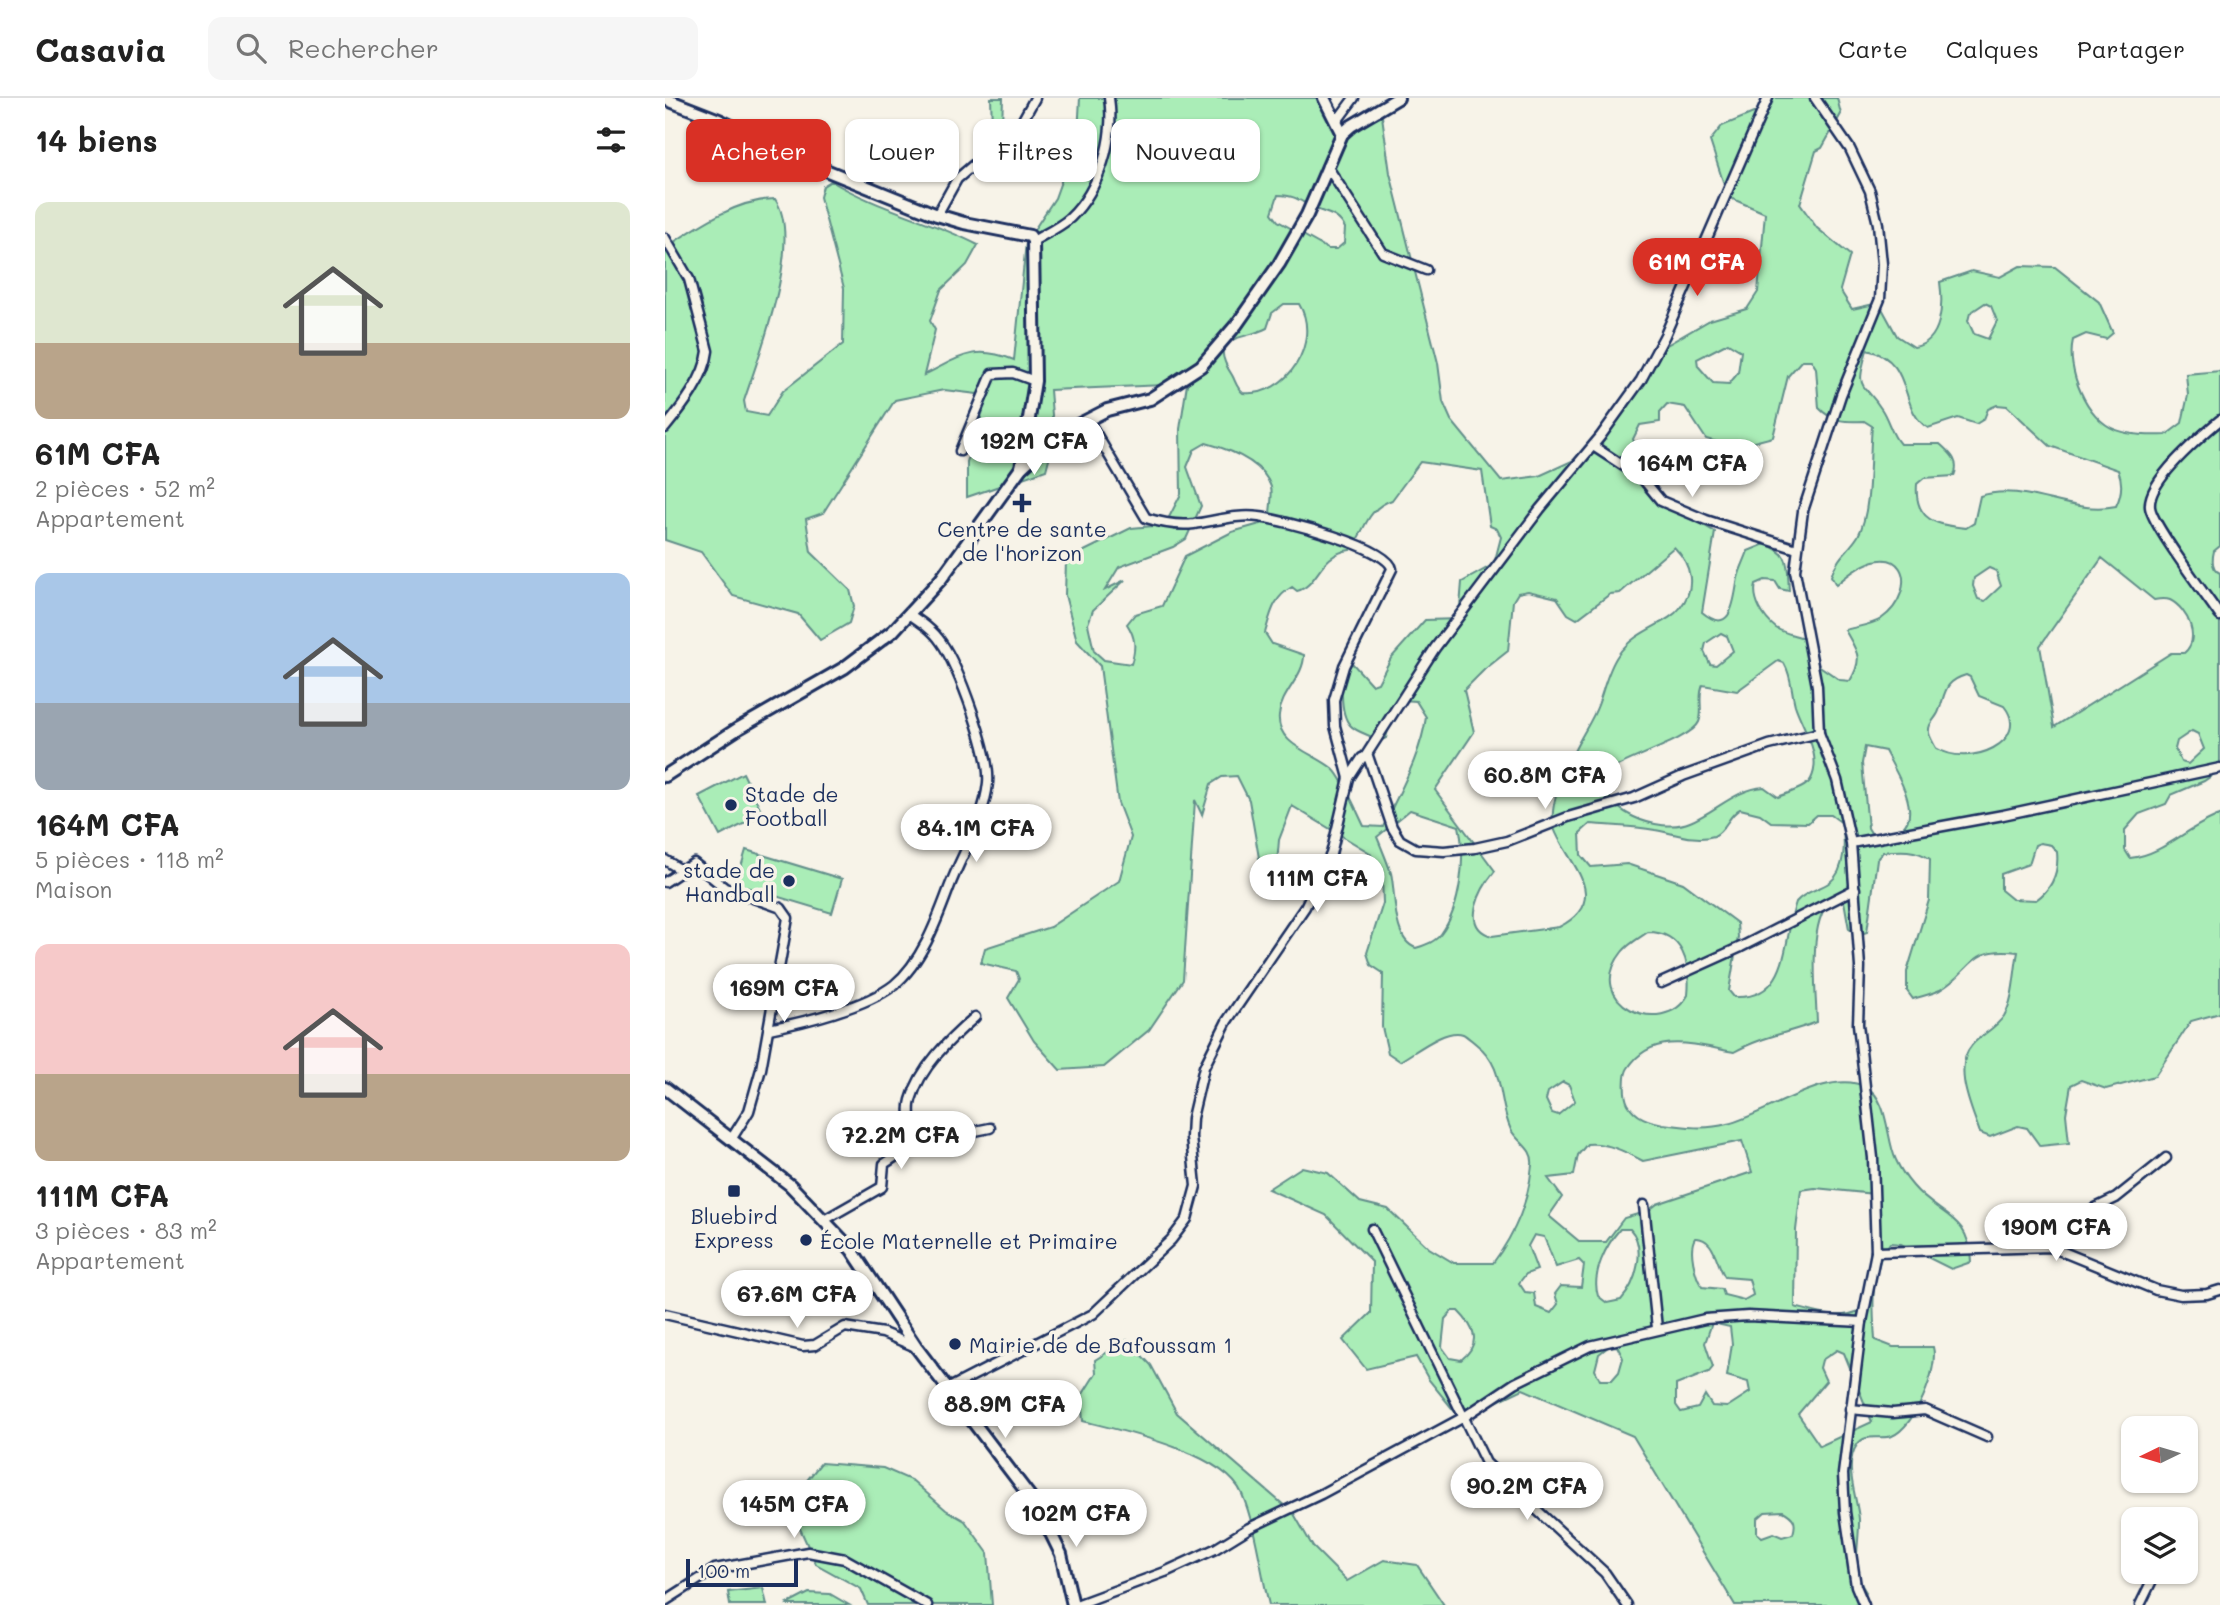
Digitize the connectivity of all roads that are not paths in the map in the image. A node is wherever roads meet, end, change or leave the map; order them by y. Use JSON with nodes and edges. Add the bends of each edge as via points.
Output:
{"nodes":[{"id":1,"x":1035,"y":98,"type":"edge"},
{"id":2,"x":1109,"y":98,"type":"edge"},
{"id":3,"x":1324,"y":98,"type":"edge"},
{"id":4,"x":1354,"y":98,"type":"edge"},
{"id":5,"x":1398,"y":98,"type":"edge"},
{"id":6,"x":1768,"y":98,"type":"edge"},
{"id":7,"x":1815,"y":98,"type":"edge"},
{"id":8,"x":665,"y":99,"type":"edge"},
{"id":9,"x":1337,"y":121,"type":"junction"},
{"id":10,"x":1342,"y":134,"type":"junction"},
{"id":11,"x":1327,"y":166,"type":"junction"},
{"id":12,"x":937,"y":215,"type":"junction"},
{"id":13,"x":665,"y":238,"type":"edge"},
{"id":14,"x":1033,"y":241,"type":"junction"},
{"id":15,"x":1426,"y":270,"type":"dead end"},
{"id":16,"x":1035,"y":380,"type":"junction"},
{"id":17,"x":1088,"y":420,"type":"junction"},
{"id":18,"x":2220,"y":420,"type":"edge"},
{"id":19,"x":665,"y":428,"type":"edge"},
{"id":20,"x":1593,"y":446,"type":"junction"},
{"id":21,"x":960,"y":451,"type":"dead end"},
{"id":22,"x":1021,"y":468,"type":"junction"},
{"id":23,"x":1797,"y":549,"type":"junction"},
{"id":24,"x":909,"y":614,"type":"junction"},
{"id":25,"x":2220,"y":616,"type":"edge"},
{"id":26,"x":1819,"y":733,"type":"junction"},
{"id":27,"x":1365,"y":757,"type":"junction"},
{"id":28,"x":2220,"y":768,"type":"edge"},
{"id":29,"x":665,"y":776,"type":"edge"},
{"id":30,"x":1349,"y":778,"type":"junction"},
{"id":31,"x":1851,"y":843,"type":"junction"},
{"id":32,"x":665,"y":860,"type":"edge"},
{"id":33,"x":681,"y":870,"type":"junction"},
{"id":34,"x":665,"y":883,"type":"edge"},
{"id":35,"x":1855,"y":889,"type":"junction"},
{"id":36,"x":1661,"y":983,"type":"dead end"},
{"id":37,"x":975,"y":1017,"type":"dead end"},
{"id":38,"x":769,"y":1029,"type":"junction"},
{"id":39,"x":665,"y":1088,"type":"edge"},
{"id":40,"x":990,"y":1128,"type":"dead end"},
{"id":41,"x":732,"y":1138,"type":"junction"},
{"id":42,"x":916,"y":1143,"type":"junction"},
{"id":43,"x":2166,"y":1158,"type":"dead end"},
{"id":44,"x":1644,"y":1205,"type":"dead end"},
{"id":45,"x":826,"y":1219,"type":"junction"},
{"id":46,"x":1372,"y":1228,"type":"dead end"},
{"id":47,"x":2051,"y":1247,"type":"junction"},
{"id":48,"x":1876,"y":1252,"type":"junction"},
{"id":49,"x":2220,"y":1290,"type":"edge"},
{"id":50,"x":665,"y":1314,"type":"edge"},
{"id":51,"x":1862,"y":1322,"type":"junction"},
{"id":52,"x":1657,"y":1328,"type":"junction"},
{"id":53,"x":916,"y":1347,"type":"junction"},
{"id":54,"x":949,"y":1388,"type":"junction"},
{"id":55,"x":1850,"y":1409,"type":"junction"},
{"id":56,"x":1464,"y":1417,"type":"junction"},
{"id":57,"x":1987,"y":1437,"type":"dead end"},
{"id":58,"x":2150,"y":1584,"type":"edge"},
{"id":59,"x":665,"y":1601,"type":"edge"},
{"id":60,"x":927,"y":1605,"type":"edge"},
{"id":61,"x":1074,"y":1605,"type":"edge"},
{"id":62,"x":1627,"y":1605,"type":"edge"},
{"id":63,"x":1864,"y":1605,"type":"edge"},
{"id":64,"x":2140,"y":1605,"type":"edge"}],
"edges":[{"from":1,"to":12,"type":"street","via":[[1020,125],[957,179]]},
{"from":2,"to":14,"type":"street","via":[[1110,137],[1088,192],[1070,218]]},
{"from":3,"to":9,"type":"street"},
{"from":4,"to":9,"type":"street"},
{"from":5,"to":10,"type":"street"},
{"from":6,"to":20,"type":"street","via":[[1665,335],[1641,380]]},
{"from":7,"to":23,"type":"street","via":[[1850,149],[1870,191],[1878,224],[1882,281],[1880,299],[1845,384],[1803,511]]},
{"from":8,"to":12,"type":"street"},
{"from":9,"to":10,"type":"street"},
{"from":10,"to":11,"type":"street"},
{"from":11,"to":15,"type":"street","via":[[1383,253]]},
{"from":11,"to":17,"type":"street","via":[[1307,215],[1279,264],[1201,366],[1150,399]]},
{"from":12,"to":14,"type":"street","via":[[1021,232]]},
{"from":13,"to":19,"type":"street","via":[[688,279],[708,351],[696,382]]},
{"from":14,"to":16,"type":"street"},
{"from":16,"to":21,"type":"street","via":[[1013,373],[992,374]]},
{"from":16,"to":22,"type":"street"},
{"from":17,"to":22,"type":"street","via":[[1062,433]]},
{"from":17,"to":30,"type":"street","via":[[1146,518],[1181,525],[1258,517],[1358,545],[1391,564],[1389,579],[1344,666],[1334,700],[1335,726]]},
{"from":18,"to":25,"type":"street","via":[[2159,480],[2150,508],[2162,534]]},
{"from":20,"to":23,"type":"street","via":[[1642,478],[1661,501]]},
{"from":20,"to":27,"type":"street","via":[[1442,637]]},
{"from":22,"to":24,"type":"street","via":[[961,553]]},
{"from":23,"to":26,"type":"street","via":[[1797,587],[1817,685]]},
{"from":24,"to":29,"type":"street","via":[[844,668]]},
{"from":24,"to":38,"type":"street","via":[[934,633],[948,654],[979,735],[988,776],[978,824],[939,914],[900,979],[880,993],[833,1012]]},
{"from":26,"to":27,"type":"street","via":[[1769,745],[1646,794],[1507,841],[1444,851],[1416,849],[1400,840],[1371,759]]},
{"from":26,"to":31,"type":"street","via":[[1837,780]]},
{"from":27,"to":30,"type":"street"},
{"from":28,"to":31,"type":"street"},
{"from":30,"to":54,"type":"street","via":[[1331,854],[1305,907],[1227,1021],[1204,1067],[1192,1118],[1196,1185],[1187,1219],[1093,1314]]},
{"from":31,"to":35,"type":"street"},
{"from":32,"to":33,"type":"street"},
{"from":33,"to":34,"type":"street"},
{"from":33,"to":38,"type":"street","via":[[694,863],[725,888],[781,908],[788,918]]},
{"from":35,"to":36,"type":"street"},
{"from":35,"to":48,"type":"street","via":[[1858,1024],[1871,1135]]},
{"from":37,"to":42,"type":"street","via":[[948,1041],[911,1101]]},
{"from":38,"to":41,"type":"street","via":[[753,1102]]},
{"from":39,"to":41,"type":"street"},
{"from":40,"to":42,"type":"street"},
{"from":41,"to":45,"type":"street"},
{"from":42,"to":45,"type":"street","via":[[884,1164],[882,1187]]},
{"from":43,"to":47,"type":"street","via":[[2116,1198],[2095,1208]]},
{"from":44,"to":52,"type":"street"},
{"from":45,"to":53,"type":"street"},
{"from":46,"to":56,"type":"street"},
{"from":47,"to":48,"type":"street"},
{"from":47,"to":49,"type":"street","via":[[2156,1290],[2181,1295]]},
{"from":48,"to":51,"type":"street"},
{"from":50,"to":53,"type":"street","via":[[803,1346],[815,1345],[845,1327],[883,1333]]},
{"from":51,"to":52,"type":"street","via":[[1748,1316]]},
{"from":51,"to":55,"type":"street"},
{"from":52,"to":56,"type":"street","via":[[1590,1346],[1515,1383]]},
{"from":53,"to":54,"type":"street"},
{"from":54,"to":61,"type":"street","via":[[1038,1507],[1061,1554]]},
{"from":55,"to":57,"type":"street","via":[[1925,1410]]},
{"from":55,"to":63,"type":"street","via":[[1843,1494],[1856,1586]]},
{"from":56,"to":61,"type":"street","via":[[1176,1568]]},
{"from":56,"to":62,"type":"street","via":[[1491,1470],[1605,1573]]},
{"from":58,"to":64,"type":"street"},
{"from":59,"to":60,"type":"street","via":[[715,1569],[809,1552],[845,1559]]}]}
